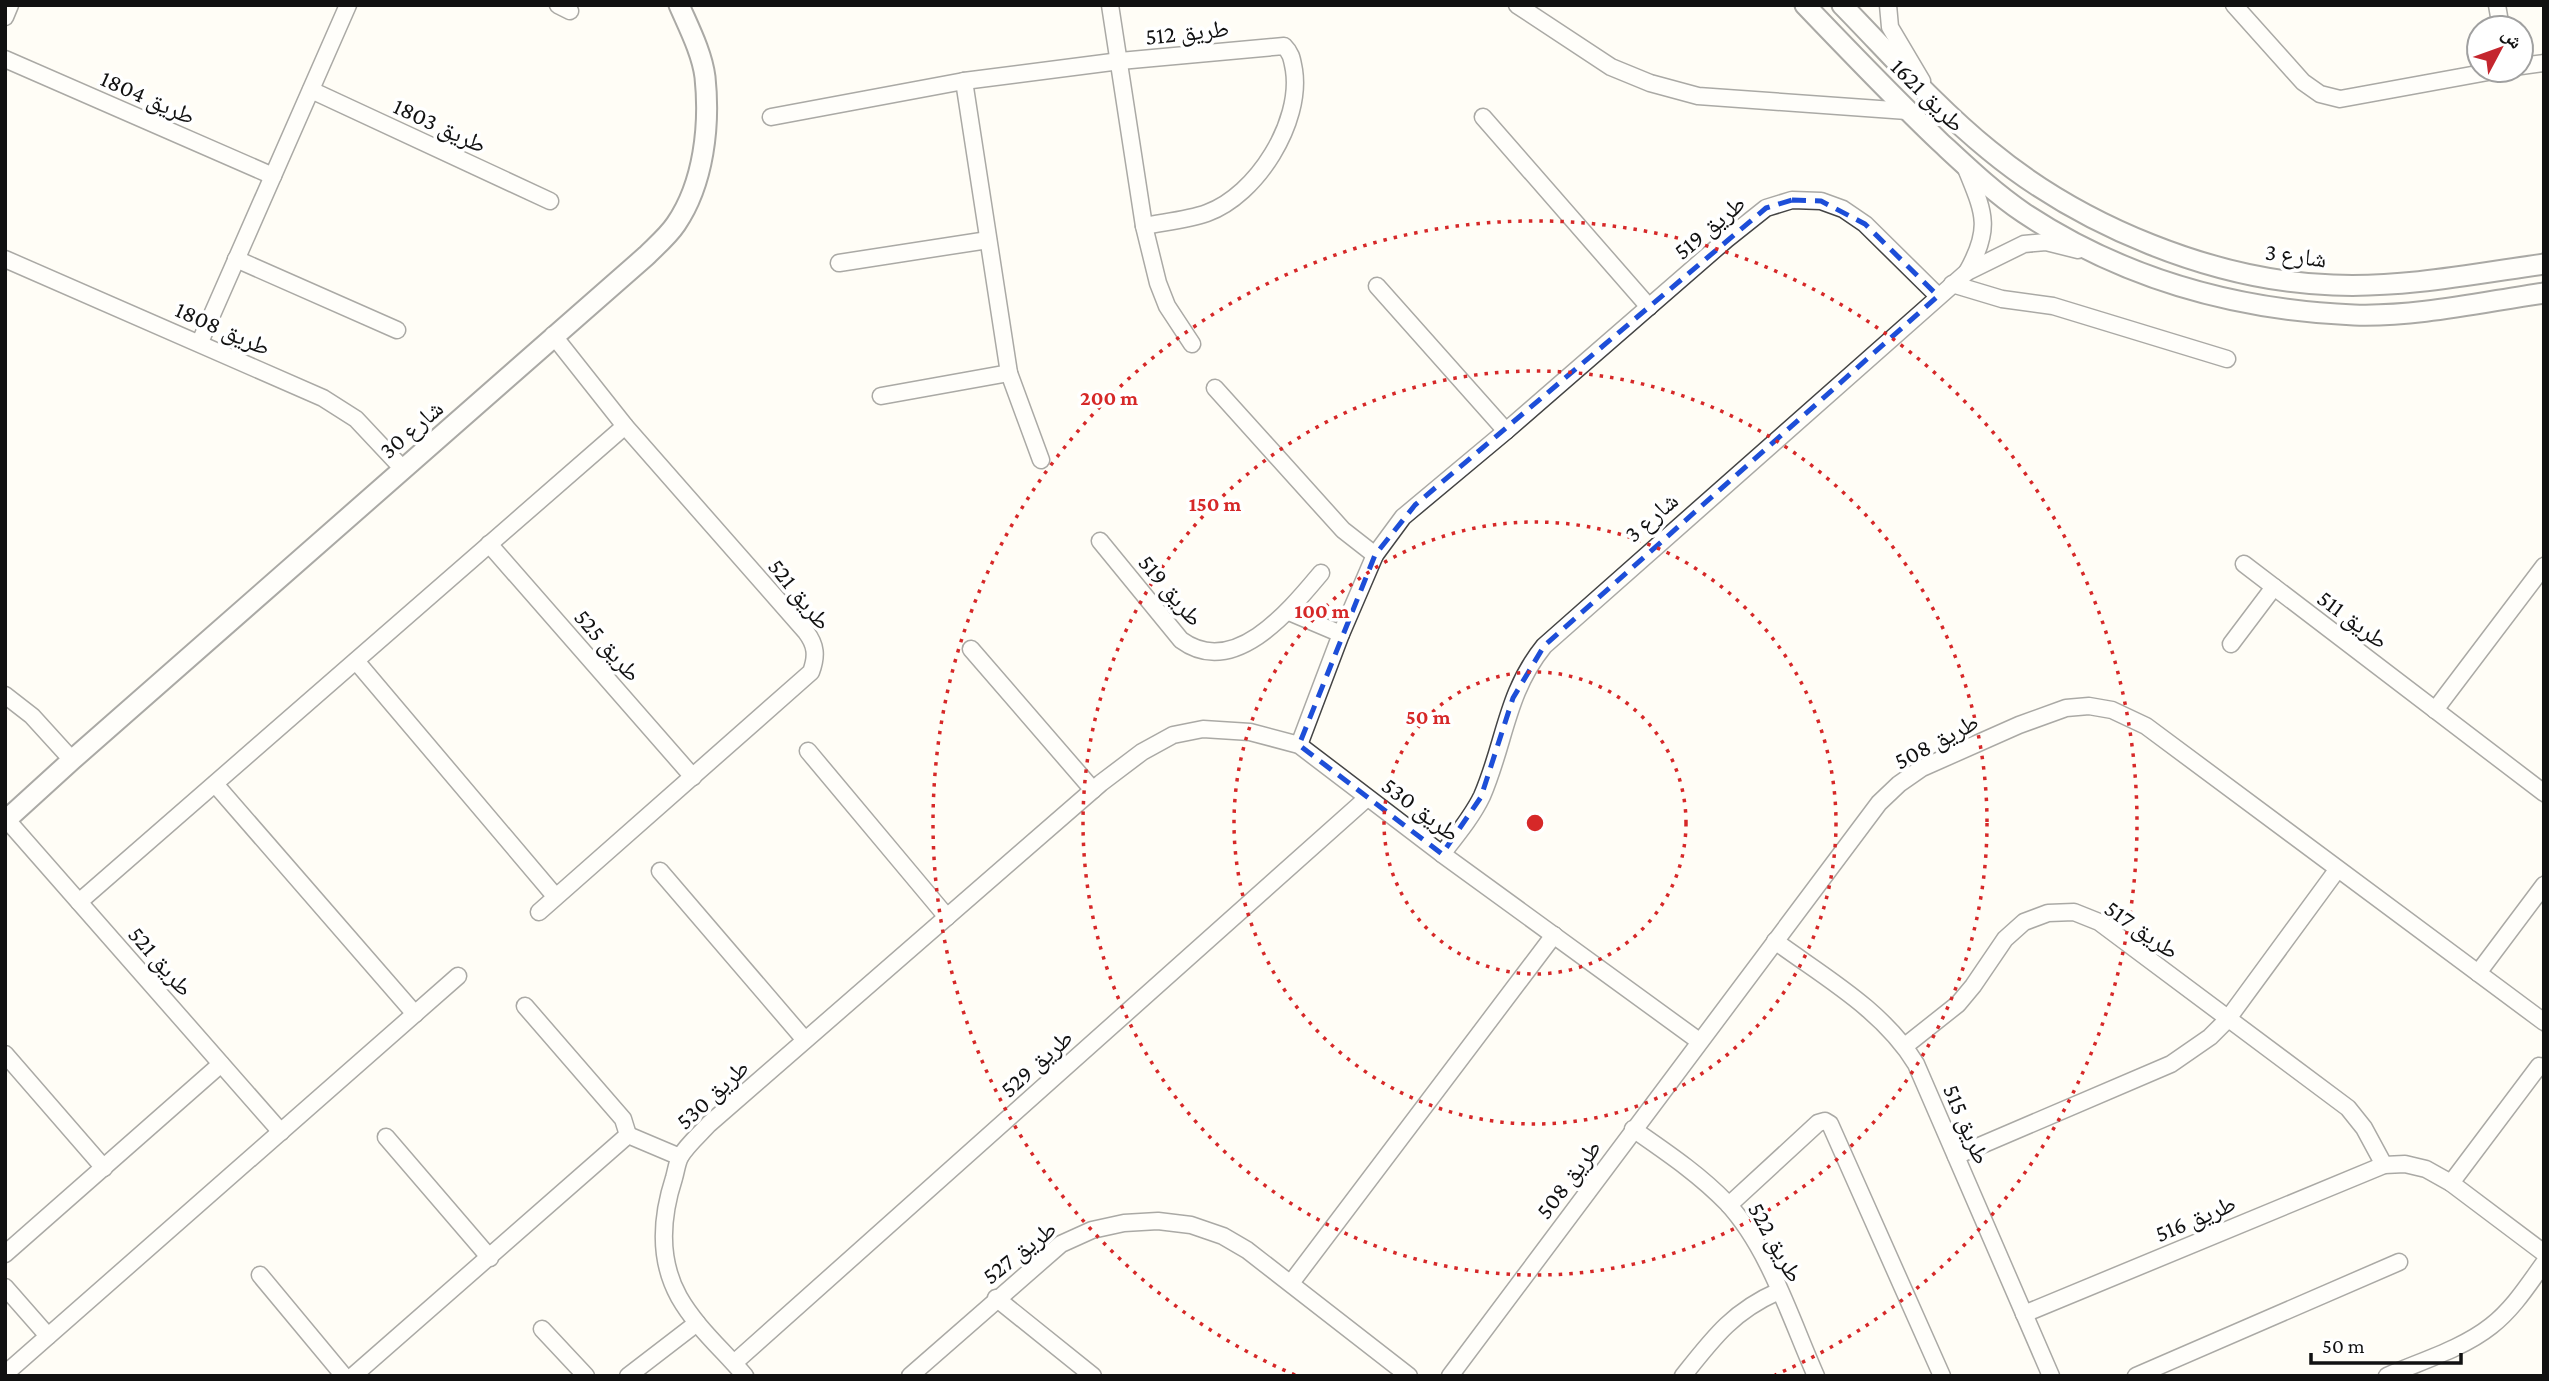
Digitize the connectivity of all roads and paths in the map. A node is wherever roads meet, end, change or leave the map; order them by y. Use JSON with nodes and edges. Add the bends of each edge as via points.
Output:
{"nodes":[{"id":1,"x":10,"y":5,"type":"edge"},
{"id":2,"x":680,"y":5,"type":"edge"},
{"id":3,"x":1110,"y":5,"type":"edge"},
{"id":4,"x":1517,"y":5,"type":"edge"},
{"id":5,"x":1805,"y":5,"type":"edge"},
{"id":6,"x":1842,"y":5,"type":"edge"},
{"id":7,"x":1888,"y":5,"type":"edge"},
{"id":8,"x":2234,"y":5,"type":"edge"},
{"id":9,"x":344,"y":7,"type":"edge"},
{"id":10,"x":5,"y":17,"type":"edge"},
{"id":11,"x":5,"y":59,"type":"edge"},
{"id":12,"x":1120,"y":61,"type":"junction"},
{"id":13,"x":2465,"y":76,"type":"edge"},
{"id":14,"x":964,"y":81,"type":"junction"},
{"id":15,"x":310,"y":90,"type":"junction"},
{"id":16,"x":1930,"y":95,"type":"junction"},
{"id":17,"x":1908,"y":111,"type":"junction"},
{"id":18,"x":771,"y":117,"type":"dead end"},
{"id":19,"x":1483,"y":117,"type":"dead end"},
{"id":20,"x":1964,"y":165,"type":"junction"},
{"id":21,"x":273,"y":176,"type":"junction"},
{"id":22,"x":2055,"y":198,"type":"joint"},
{"id":23,"x":550,"y":201,"type":"dead end"},
{"id":24,"x":2024,"y":213,"type":"joint"},
{"id":25,"x":1144,"y":226,"type":"junction"},
{"id":26,"x":988,"y":240,"type":"junction"},
{"id":27,"x":2094,"y":254,"type":"junction"},
{"id":28,"x":5,"y":259,"type":"edge"},
{"id":29,"x":236,"y":259,"type":"junction"},
{"id":30,"x":839,"y":263,"type":"dead end"},
{"id":31,"x":2544,"y":264,"type":"edge"},
{"id":32,"x":1967,"y":272,"type":"junction"},
{"id":33,"x":1952,"y":284,"type":"junction"},
{"id":34,"x":1377,"y":286,"type":"dead end"},
{"id":35,"x":2544,"y":293,"type":"edge"},
{"id":36,"x":1938,"y":296,"type":"junction"},
{"id":37,"x":1649,"y":307,"type":"junction"},
{"id":38,"x":397,"y":330,"type":"dead end"},
{"id":39,"x":553,"y":335,"type":"junction"},
{"id":40,"x":200,"y":342,"type":"junction"},
{"id":41,"x":1192,"y":344,"type":"dead end"},
{"id":42,"x":2227,"y":359,"type":"dead end"},
{"id":43,"x":1009,"y":373,"type":"junction"},
{"id":44,"x":1216,"y":388,"type":"dead end"},
{"id":45,"x":881,"y":396,"type":"dead end"},
{"id":46,"x":625,"y":426,"type":"junction"},
{"id":47,"x":1506,"y":431,"type":"junction"},
{"id":48,"x":1041,"y":460,"type":"dead end"},
{"id":49,"x":403,"y":469,"type":"junction"},
{"id":50,"x":1100,"y":541,"type":"dead end"},
{"id":51,"x":489,"y":544,"type":"junction"},
{"id":52,"x":1375,"y":555,"type":"junction"},
{"id":53,"x":2244,"y":564,"type":"dead end"},
{"id":54,"x":2544,"y":566,"type":"edge"},
{"id":55,"x":1321,"y":573,"type":"dead end"},
{"id":56,"x":2274,"y":587,"type":"junction"},
{"id":57,"x":1289,"y":612,"type":"junction"},
{"id":58,"x":1341,"y":634,"type":"junction"},
{"id":59,"x":2231,"y":644,"type":"dead end"},
{"id":60,"x":971,"y":649,"type":"dead end"},
{"id":61,"x":356,"y":661,"type":"junction"},
{"id":62,"x":5,"y":695,"type":"edge"},
{"id":63,"x":2435,"y":710,"type":"junction"},
{"id":64,"x":1299,"y":745,"type":"junction"},
{"id":65,"x":808,"y":751,"type":"dead end"},
{"id":66,"x":72,"y":760,"type":"junction"},
{"id":67,"x":693,"y":777,"type":"junction"},
{"id":68,"x":215,"y":784,"type":"junction"},
{"id":69,"x":1093,"y":790,"type":"junction"},
{"id":70,"x":2544,"y":793,"type":"edge"},
{"id":71,"x":1367,"y":798,"type":"junction"},
{"id":72,"x":6,"y":821,"type":"edge"},
{"id":73,"x":1442,"y":854,"type":"junction"},
{"id":74,"x":2337,"y":870,"type":"junction"},
{"id":75,"x":660,"y":871,"type":"dead end"},
{"id":76,"x":2544,"y":885,"type":"edge"},
{"id":77,"x":555,"y":897,"type":"junction"},
{"id":78,"x":79,"y":902,"type":"junction"},
{"id":79,"x":539,"y":912,"type":"dead end"},
{"id":80,"x":947,"y":917,"type":"junction"},
{"id":81,"x":1554,"y":935,"type":"junction"},
{"id":82,"x":1775,"y":941,"type":"junction"},
{"id":83,"x":2478,"y":973,"type":"junction"},
{"id":84,"x":458,"y":976,"type":"dead end"},
{"id":85,"x":525,"y":1006,"type":"dead end"},
{"id":86,"x":415,"y":1014,"type":"junction"},
{"id":87,"x":2227,"y":1020,"type":"junction"},
{"id":88,"x":2544,"y":1022,"type":"edge"},
{"id":89,"x":805,"y":1041,"type":"junction"},
{"id":90,"x":1699,"y":1041,"type":"junction"},
{"id":91,"x":1905,"y":1046,"type":"junction"},
{"id":92,"x":5,"y":1054,"type":"edge"},
{"id":93,"x":221,"y":1064,"type":"junction"},
{"id":94,"x":2539,"y":1066,"type":"dead end"},
{"id":95,"x":1633,"y":1129,"type":"junction"},
{"id":96,"x":281,"y":1132,"type":"junction"},
{"id":97,"x":628,"y":1135,"type":"junction"},
{"id":98,"x":386,"y":1137,"type":"dead end"},
{"id":99,"x":1956,"y":1156,"type":"junction"},
{"id":100,"x":680,"y":1157,"type":"junction"},
{"id":101,"x":2384,"y":1165,"type":"junction"},
{"id":102,"x":104,"y":1168,"type":"junction"},
{"id":103,"x":2451,"y":1183,"type":"junction"},
{"id":104,"x":1729,"y":1205,"type":"junction"},
{"id":105,"x":2544,"y":1253,"type":"edge"},
{"id":106,"x":5,"y":1254,"type":"edge"},
{"id":107,"x":490,"y":1258,"type":"junction"},
{"id":108,"x":2399,"y":1262,"type":"dead end"},
{"id":109,"x":2544,"y":1263,"type":"edge"},
{"id":110,"x":260,"y":1275,"type":"dead end"},
{"id":111,"x":1291,"y":1283,"type":"junction"},
{"id":112,"x":5,"y":1287,"type":"edge"},
{"id":113,"x":1779,"y":1291,"type":"junction"},
{"id":114,"x":996,"y":1298,"type":"junction"},
{"id":115,"x":2024,"y":1314,"type":"junction"},
{"id":116,"x":697,"y":1323,"type":"junction"},
{"id":117,"x":542,"y":1329,"type":"dead end"},
{"id":118,"x":48,"y":1336,"type":"junction"},
{"id":119,"x":734,"y":1363,"type":"junction"},
{"id":120,"x":5,"y":1374,"type":"edge"},
{"id":121,"x":344,"y":1376,"type":"edge"},
{"id":122,"x":353,"y":1376,"type":"edge"},
{"id":123,"x":586,"y":1376,"type":"edge"},
{"id":124,"x":628,"y":1376,"type":"edge"},
{"id":125,"x":745,"y":1376,"type":"edge"},
{"id":126,"x":910,"y":1376,"type":"edge"},
{"id":127,"x":1093,"y":1376,"type":"edge"},
{"id":128,"x":1409,"y":1376,"type":"edge"},
{"id":129,"x":1450,"y":1376,"type":"edge"},
{"id":130,"x":1683,"y":1376,"type":"edge"},
{"id":131,"x":1816,"y":1376,"type":"edge"},
{"id":132,"x":1942,"y":1376,"type":"edge"},
{"id":133,"x":2051,"y":1376,"type":"edge"},
{"id":134,"x":2136,"y":1376,"type":"edge"},
{"id":135,"x":2388,"y":1376,"type":"edge"}],
"edges":[{"from":1,"to":10,"type":"street"},
{"from":2,"to":39,"type":"street","name":"شارع 30","via":[[705,75],[707,125],[694,188],[663,240]]},
{"from":3,"to":12,"type":"street","name":"طريق 512"},
{"from":4,"to":17,"type":"street","via":[[1611,67],[1650,83],[1698,96]]},
{"from":5,"to":17,"type":"street","name":"طريق 1621"},
{"from":6,"to":16,"type":"street","name":"طريق 1621"},
{"from":7,"to":16,"type":"street","via":[[1890,27]]},
{"from":8,"to":13,"type":"street","via":[[2303,82],[2320,94],[2340,99]]},
{"from":9,"to":15,"type":"street"},
{"from":11,"to":21,"type":"street","name":"طريق 1804"},
{"from":12,"to":14,"type":"street","name":"طريق 512"},
{"from":12,"to":25,"type":"street","name":"طريق 512"},
{"from":12,"to":25,"type":"street","name":"طريق 512","via":[[1284,46],[1291,53],[1296,85],[1285,128],[1256,176],[1207,213]]},
{"from":14,"to":18,"type":"street","name":"طريق 512"},
{"from":14,"to":26,"type":"street"},
{"from":15,"to":21,"type":"street"},
{"from":15,"to":23,"type":"street","name":"طريق 1803"},
{"from":16,"to":22,"type":"street","name":"طريق 1621","via":[[1987,149]]},
{"from":17,"to":20,"type":"street","name":"طريق 1621"},
{"from":19,"to":37,"type":"street"},
{"from":20,"to":24,"type":"street","name":"طريق 1621"},
{"from":20,"to":32,"type":"street","name":"شارع 3","via":[[1984,229]]},
{"from":21,"to":29,"type":"street"},
{"from":22,"to":31,"type":"street","name":"شارع 3","via":[[2129,235],[2197,261],[2269,278],[2333,285],[2397,284]]},
{"from":24,"to":27,"type":"street","name":"شارع 3"},
{"from":25,"to":41,"type":"street","name":"طريق 512","via":[[1167,306]]},
{"from":26,"to":30,"type":"street"},
{"from":26,"to":43,"type":"street"},
{"from":27,"to":32,"type":"street","name":"شارع 3","via":[[2046,242],[2024,244]]},
{"from":27,"to":35,"type":"street","name":"شارع 3","via":[[2191,292],[2317,312],[2397,314]]},
{"from":28,"to":40,"type":"street","name":"طريق 1808"},
{"from":29,"to":38,"type":"street"},
{"from":29,"to":40,"type":"street"},
{"from":32,"to":33,"type":"street","name":"شارع 3"},
{"from":33,"to":36,"type":"street","name":"شارع 3"},
{"from":33,"to":42,"type":"street","via":[[2002,299],[2053,306]]},
{"from":34,"to":47,"type":"street"},
{"from":36,"to":37,"type":"street","name":"طريق 519","via":[[1865,224],[1843,209],[1821,201],[1792,200],[1766,208]]},
{"from":36,"to":73,"type":"street","name":"شارع 3","via":[[1544,646],[1513,698],[1481,797]]},
{"from":37,"to":47,"type":"street","name":"طريق 519"},
{"from":39,"to":46,"type":"street","name":"طريق 521"},
{"from":39,"to":49,"type":"street","name":"شارع 30"},
{"from":40,"to":49,"type":"street","name":"طريق 1808","via":[[340,407]]},
{"from":43,"to":45,"type":"street"},
{"from":43,"to":48,"type":"street"},
{"from":44,"to":52,"type":"street","via":[[1343,530]]},
{"from":46,"to":51,"type":"street"},
{"from":46,"to":67,"type":"street","name":"طريق 521","via":[[806,632],[815,649],[811,672]]},
{"from":47,"to":52,"type":"street","name":"طريق 519","via":[[1415,505]]},
{"from":49,"to":66,"type":"street","name":"شارع 30"},
{"from":50,"to":57,"type":"street","name":"طريق 519","via":[[1181,640],[1199,651],[1231,650]]},
{"from":51,"to":61,"type":"street"},
{"from":51,"to":67,"type":"street","name":"طريق 525"},
{"from":52,"to":58,"type":"street","name":"طريق 519"},
{"from":53,"to":56,"type":"street","name":"طريق 511"},
{"from":54,"to":63,"type":"street"},
{"from":55,"to":57,"type":"street","name":"طريق 519"},
{"from":56,"to":59,"type":"street"},
{"from":56,"to":63,"type":"street","name":"طريق 511"},
{"from":57,"to":58,"type":"street"},
{"from":58,"to":64,"type":"street","name":"طريق 519"},
{"from":60,"to":69,"type":"street"},
{"from":61,"to":68,"type":"street"},
{"from":61,"to":77,"type":"street"},
{"from":62,"to":66,"type":"street","via":[[32,716]]},
{"from":63,"to":70,"type":"street","name":"طريق 511"},
{"from":64,"to":69,"type":"street","name":"طريق 530","via":[[1250,732],[1203,729],[1173,735],[1142,752]]},
{"from":64,"to":71,"type":"street","name":"طريق 530"},
{"from":65,"to":80,"type":"street"},
{"from":66,"to":72,"type":"street","name":"شارع 30"},
{"from":67,"to":77,"type":"street","name":"طريق 521"},
{"from":68,"to":78,"type":"street"},
{"from":68,"to":86,"type":"street"},
{"from":69,"to":80,"type":"street","name":"طريق 530"},
{"from":71,"to":73,"type":"street","name":"طريق 530"},
{"from":71,"to":119,"type":"street","name":"طريق 529"},
{"from":72,"to":78,"type":"street","name":"طريق 521"},
{"from":73,"to":81,"type":"street","name":"طريق 530"},
{"from":74,"to":82,"type":"street","name":"طريق 508","via":[[2130,716],[2090,706],[2066,708],[1946,757],[1899,784],[1879,803]]},
{"from":74,"to":83,"type":"street","name":"طريق 508"},
{"from":74,"to":87,"type":"street"},
{"from":75,"to":89,"type":"street"},
{"from":76,"to":83,"type":"street"},
{"from":77,"to":79,"type":"street","name":"طريق 521"},
{"from":78,"to":93,"type":"street","name":"طريق 521"},
{"from":80,"to":89,"type":"street","name":"طريق 530"},
{"from":81,"to":90,"type":"street","name":"طريق 530"},
{"from":81,"to":111,"type":"street"},
{"from":82,"to":90,"type":"street","name":"طريق 508"},
{"from":82,"to":91,"type":"street","name":"طريق 515","via":[[1879,1018]]},
{"from":83,"to":88,"type":"street","name":"طريق 508"},
{"from":84,"to":86,"type":"street"},
{"from":85,"to":97,"type":"street","via":[[623,1119]]},
{"from":86,"to":96,"type":"street"},
{"from":87,"to":91,"type":"street","name":"طريق 517","via":[[2099,922],[2074,912],[2048,913],[2024,922],[2005,939],[1958,1004]]},
{"from":87,"to":99,"type":"street","via":[[2171,1064]]},
{"from":87,"to":101,"type":"street","via":[[2348,1108]]},
{"from":89,"to":100,"type":"street","name":"طريق 530","via":[[709,1124]]},
{"from":90,"to":95,"type":"street","name":"طريق 508"},
{"from":91,"to":99,"type":"street","name":"طريق 515"},
{"from":92,"to":102,"type":"street"},
{"from":93,"to":96,"type":"street","name":"طريق 521"},
{"from":93,"to":102,"type":"street"},
{"from":94,"to":103,"type":"street"},
{"from":95,"to":104,"type":"street","name":"طريق 522","via":[[1688,1168]]},
{"from":95,"to":129,"type":"street","name":"طريق 508"},
{"from":96,"to":118,"type":"street"},
{"from":97,"to":100,"type":"street"},
{"from":97,"to":107,"type":"street"},
{"from":98,"to":107,"type":"street"},
{"from":99,"to":115,"type":"street","name":"طريق 515"},
{"from":100,"to":116,"type":"street","name":"طريق 530","via":[[667,1199],[664,1249],[668,1275]]},
{"from":101,"to":103,"type":"street","name":"طريق 516","via":[[2426,1169]]},
{"from":101,"to":115,"type":"street","name":"طريق 516"},
{"from":102,"to":106,"type":"street"},
{"from":103,"to":105,"type":"street","name":"طريق 516"},
{"from":104,"to":113,"type":"street","name":"طريق 522","via":[[1760,1250]]},
{"from":104,"to":132,"type":"street","via":[[1818,1123],[1830,1124]]},
{"from":107,"to":122,"type":"street"},
{"from":108,"to":134,"type":"street"},
{"from":109,"to":135,"type":"street","via":[[2491,1327]]},
{"from":110,"to":121,"type":"street"},
{"from":111,"to":114,"type":"street","name":"طريق 527","via":[[1223,1236],[1157,1221],[1091,1230],[1061,1244]]},
{"from":111,"to":128,"type":"street","name":"طريق 527"},
{"from":112,"to":118,"type":"street"},
{"from":113,"to":130,"type":"street","via":[[1731,1319]]},
{"from":113,"to":131,"type":"street","name":"طريق 522"},
{"from":114,"to":126,"type":"street","name":"طريق 527"},
{"from":114,"to":127,"type":"street"},
{"from":115,"to":133,"type":"street","name":"طريق 515"},
{"from":116,"to":119,"type":"street","name":"طريق 530"},
{"from":116,"to":124,"type":"street"},
{"from":117,"to":123,"type":"street"},
{"from":118,"to":120,"type":"street"},
{"from":119,"to":125,"type":"street","name":"طريق 530"}]}
